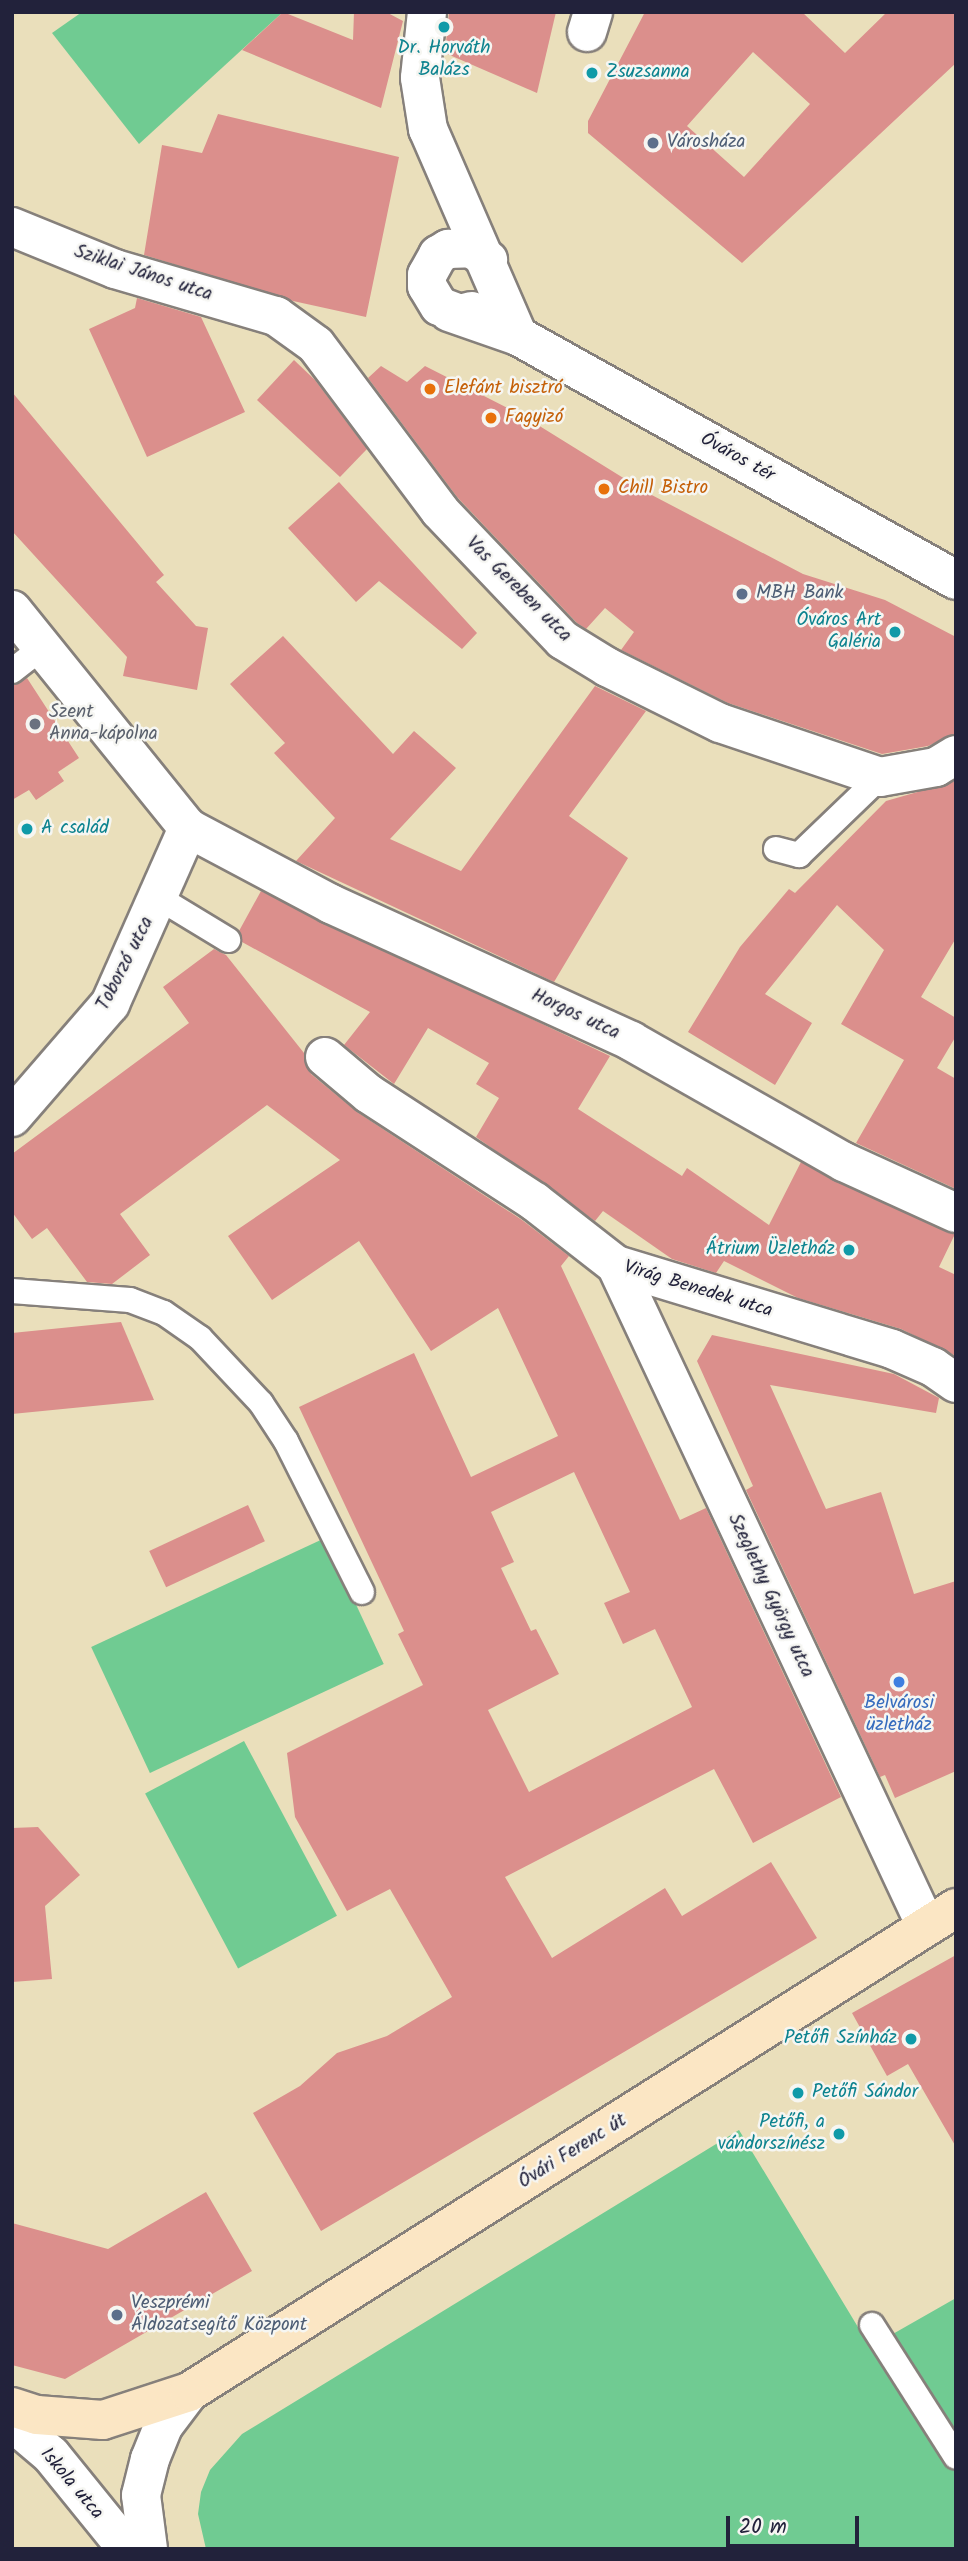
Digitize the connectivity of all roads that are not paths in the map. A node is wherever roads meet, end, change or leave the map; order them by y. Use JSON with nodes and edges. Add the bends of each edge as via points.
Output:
{"nodes":[{"id":1,"x":426,"y":27,"type":"edge"},
{"id":2,"x":12,"y":227,"type":"edge"},
{"id":3,"x":491,"y":270,"type":"junction"},
{"id":4,"x":449,"y":312,"type":"junction"},
{"id":5,"x":276,"y":316,"type":"joint"},
{"id":6,"x":518,"y":336,"type":"junction"},
{"id":7,"x":956,"y":580,"type":"edge"},
{"id":8,"x":12,"y":610,"type":"edge"},
{"id":9,"x":27,"y":660,"type":"edge"},
{"id":10,"x":956,"y":755,"type":"edge"},
{"id":11,"x":880,"y":777,"type":"junction"},
{"id":12,"x":188,"y":828,"type":"junction"},
{"id":13,"x":776,"y":849,"type":"dead end"},
{"id":14,"x":159,"y":898,"type":"junction"},
{"id":15,"x":228,"y":940,"type":"dead end"},
{"id":16,"x":325,"y":1057,"type":"dead end"},
{"id":17,"x":12,"y":1118,"type":"edge"},
{"id":18,"x":956,"y":1213,"type":"edge"},
{"id":19,"x":616,"y":1265,"type":"junction"},
{"id":20,"x":12,"y":1291,"type":"edge"},
{"id":21,"x":956,"y":1383,"type":"edge"},
{"id":22,"x":362,"y":1592,"type":"dead end"},
{"id":23,"x":941,"y":1917,"type":"edge"},
{"id":24,"x":872,"y":2325,"type":"dead end"},
{"id":25,"x":189,"y":2392,"type":"junction"},
{"id":26,"x":12,"y":2407,"type":"edge"},
{"id":27,"x":12,"y":2422,"type":"edge"},
{"id":28,"x":956,"y":2457,"type":"edge"},
{"id":29,"x":127,"y":2549,"type":"edge"},
{"id":30,"x":148,"y":2549,"type":"edge"}],
"edges":[{"from":1,"to":3,"type":"street","via":[[420,78],[428,129]]},
{"from":2,"to":5,"type":"street","name":"Sziklai János utca","via":[[115,269]]},
{"from":3,"to":4,"type":"street","via":[[481,306],[460,314]]},
{"from":3,"to":4,"type":"street","via":[[471,248],[459,246],[438,255],[427,275],[427,286]]},
{"from":3,"to":6,"type":"street"},
{"from":4,"to":6,"type":"street","name":"Óváros tér"},
{"from":5,"to":11,"type":"street","name":"Vas Gereben utca","via":[[316,345],[440,511],[563,640],[720,723]]},
{"from":6,"to":7,"type":"street","name":"Óváros tér"},
{"from":8,"to":9,"type":"street"},
{"from":9,"to":12,"type":"street"},
{"from":10,"to":11,"type":"street","name":"Vas Gereben utca","via":[[936,767]]},
{"from":11,"to":13,"type":"lane","via":[[799,855]]},
{"from":12,"to":14,"type":"street","name":"Toborzó utca"},
{"from":12,"to":18,"type":"street","name":"Horgos utca","via":[[331,904],[631,1041],[844,1162]]},
{"from":14,"to":15,"type":"lane"},
{"from":14,"to":17,"type":"street","name":"Toborzó utca","via":[[110,1004]]},
{"from":16,"to":19,"type":"street","name":"Virág Benedek utca","via":[[369,1094],[535,1202]]},
{"from":19,"to":21,"type":"street","name":"Virág Benedek utca","via":[[892,1349]]},
{"from":19,"to":23,"type":"street","name":"Szeglethy György utca"},
{"from":20,"to":22,"type":"lane","via":[[130,1300],[164,1313],[200,1338],[261,1403],[286,1441]]},
{"from":23,"to":25,"type":"main road","name":"Óvári Ferenc út"},
{"from":24,"to":28,"type":"lane"},
{"from":25,"to":26,"type":"main road","name":"Óvári Ferenc út","via":[[103,2420],[37,2415]]},
{"from":25,"to":30,"type":"street","via":[[164,2425],[150,2459],[141,2495]]},
{"from":27,"to":29,"type":"street","name":"Iskola utca","via":[[51,2455]]}]}
